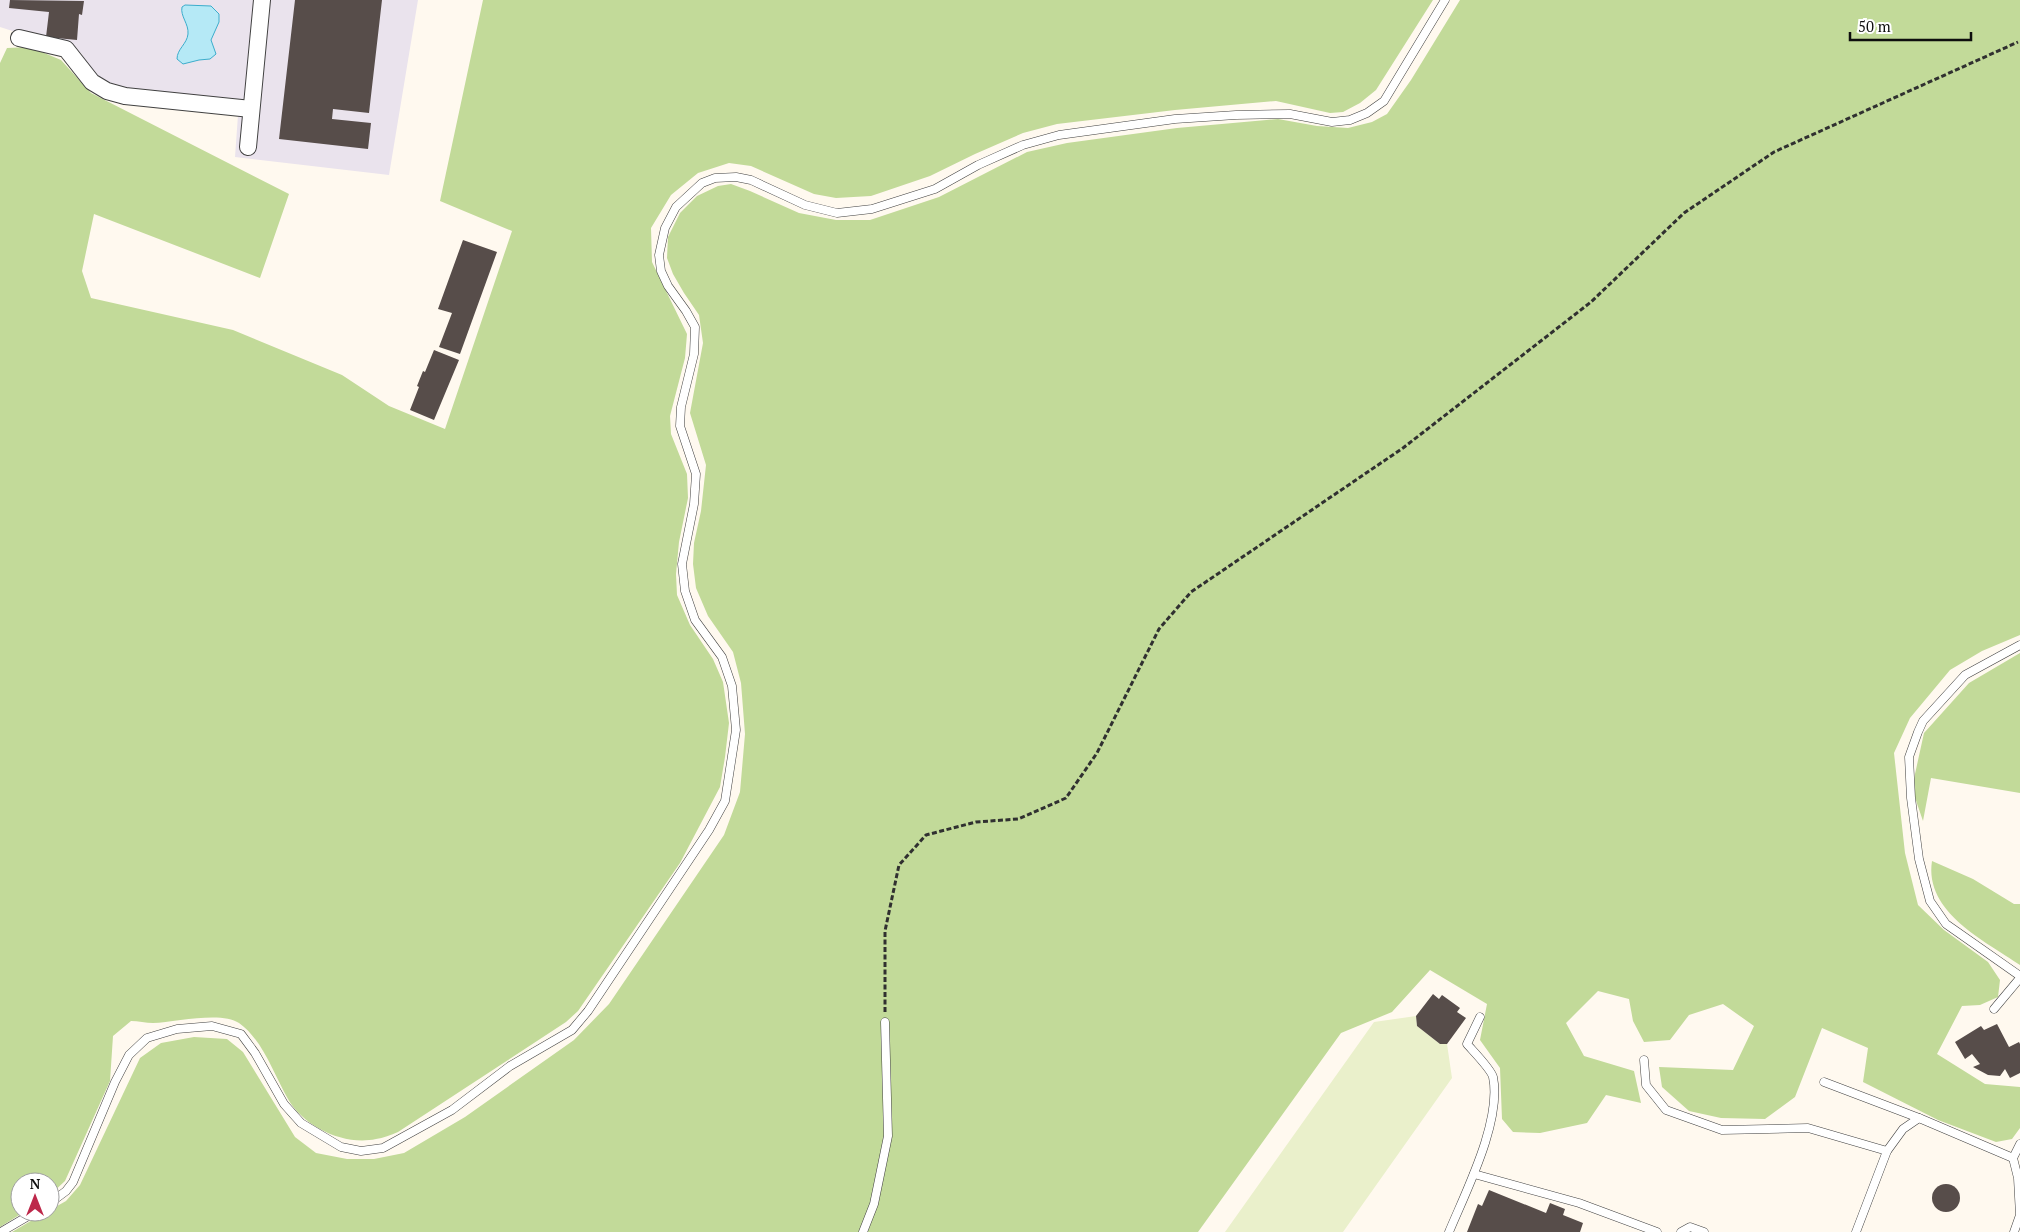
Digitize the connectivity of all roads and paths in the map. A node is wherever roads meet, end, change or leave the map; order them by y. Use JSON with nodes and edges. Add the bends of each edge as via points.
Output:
{"nodes":[{"id":1,"x":262,"y":0,"type":"edge"},
{"id":2,"x":1445,"y":0,"type":"edge"},
{"id":3,"x":19,"y":38,"type":"dead end"},
{"id":4,"x":2018,"y":42,"type":"dead end"},
{"id":5,"x":251,"y":109,"type":"junction"},
{"id":6,"x":248,"y":147,"type":"dead end"},
{"id":7,"x":2020,"y":645,"type":"edge"},
{"id":8,"x":2020,"y":977,"type":"edge"},
{"id":9,"x":1994,"y":1009,"type":"dead end"},
{"id":10,"x":1480,"y":1016,"type":"dead end"},
{"id":11,"x":885,"y":1022,"type":"joint"},
{"id":12,"x":1644,"y":1060,"type":"dead end"},
{"id":13,"x":1824,"y":1082,"type":"dead end"},
{"id":14,"x":1919,"y":1118,"type":"junction"},
{"id":15,"x":2020,"y":1144,"type":"edge"},
{"id":16,"x":1887,"y":1150,"type":"junction"},
{"id":17,"x":2013,"y":1158,"type":"junction"},
{"id":18,"x":1474,"y":1174,"type":"junction"},
{"id":19,"x":60,"y":1196,"type":"edge"},
{"id":20,"x":18,"y":1222,"type":"edge"},
{"id":21,"x":1,"y":1232,"type":"edge"},
{"id":22,"x":864,"y":1232,"type":"edge"},
{"id":23,"x":1449,"y":1232,"type":"edge"},
{"id":24,"x":1657,"y":1232,"type":"edge"},
{"id":25,"x":1681,"y":1232,"type":"edge"},
{"id":26,"x":1704,"y":1232,"type":"edge"},
{"id":27,"x":1856,"y":1232,"type":"edge"},
{"id":28,"x":2014,"y":1232,"type":"edge"}],
"edges":[{"from":1,"to":5,"type":"street"},
{"from":2,"to":19,"type":"lane","via":[[1384,101],[1367,114],[1350,120],[1332,122],[1290,114],[1252,114],[1175,119],[1059,136],[1023,145],[935,189],[872,209],[837,213],[805,205],[736,177],[709,180],[686,196],[664,228],[659,255],[664,279],[695,327],[694,354],[681,407],[680,426],[696,474],[694,504],[682,564],[685,591],[695,620],[722,657],[732,686],[736,730],[725,801],[709,830],[605,987],[572,1030],[510,1066],[452,1110],[383,1148],[361,1151],[341,1147],[302,1123],[284,1104],[241,1034],[212,1026],[177,1029],[147,1038],[129,1055],[103,1107],[73,1182]]},
{"from":3,"to":5,"type":"street","via":[[66,49],[92,82],[107,91],[125,96]]},
{"from":4,"to":11,"type":"path","via":[[1774,152],[1684,213],[1591,302],[1403,448],[1191,592],[1159,629],[1097,753],[1066,798],[1018,819],[976,822],[926,835],[899,865],[885,931]]},
{"from":5,"to":6,"type":"street"},
{"from":7,"to":8,"type":"lane","via":[[1965,675],[1924,721],[1910,757],[1911,798],[1919,859],[1930,901],[1946,924]]},
{"from":8,"to":9,"type":"lane"},
{"from":10,"to":18,"type":"lane","via":[[1467,1044],[1493,1075],[1493,1094],[1490,1127]]},
{"from":11,"to":22,"type":"lane","via":[[888,1136],[874,1204]]},
{"from":12,"to":16,"type":"lane","via":[[1646,1085],[1666,1110],[1722,1130],[1808,1128]]},
{"from":13,"to":14,"type":"lane"},
{"from":14,"to":16,"type":"lane","via":[[1903,1128]]},
{"from":14,"to":17,"type":"lane"},
{"from":15,"to":17,"type":"lane"},
{"from":16,"to":27,"type":"lane"},
{"from":17,"to":28,"type":"lane","via":[[2018,1178],[2020,1215]]},
{"from":18,"to":23,"type":"lane"},
{"from":18,"to":24,"type":"lane","via":[[1579,1203]]},
{"from":20,"to":21,"type":"lane"},
{"from":25,"to":26,"type":"lane","via":[[1690,1227]]}]}
